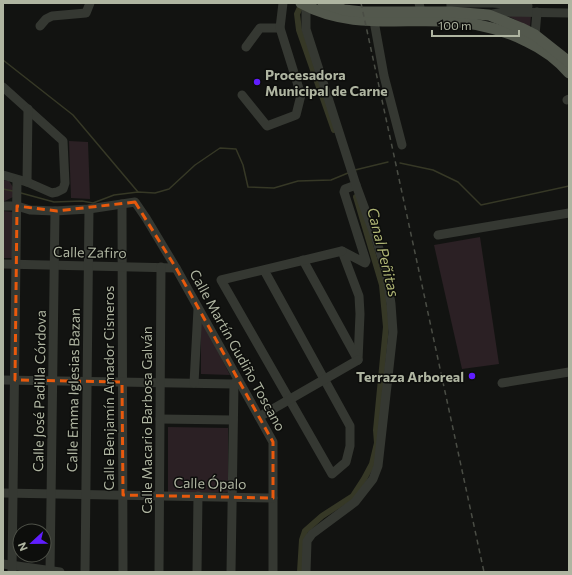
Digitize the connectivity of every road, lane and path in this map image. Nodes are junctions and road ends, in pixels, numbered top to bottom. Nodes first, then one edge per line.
1 (90, 3) edge
2 (283, 3) edge
3 (323, 3) edge
4 (304, 4) edge
5 (504, 6) edge
6 (528, 6) dead end
7 (420, 7) edge
8 (447, 9) edge
9 (537, 12) junction
10 (569, 13) edge
11 (489, 15) junction
12 (374, 21) junction
13 (40, 26) dead end
14 (280, 28) junction
15 (534, 35) junction
16 (246, 47) dead end
17 (569, 62) edge
18 (569, 73) edge
19 (3, 87) edge
20 (242, 95) dead end
21 (28, 109) junction
22 (402, 145) dead end
23 (3, 175) edge
24 (27, 182) junction
25 (355, 182) junction
26 (17, 187) junction
27 (122, 204) junction
28 (3, 206) edge
29 (17, 206) junction
30 (89, 209) junction
31 (55, 211) junction
32 (569, 213) edge
33 (438, 235) dead end
34 (342, 251) junction
35 (303, 260) junction
36 (3, 264) edge
37 (16, 265) junction
38 (55, 265) junction
39 (89, 266) junction
40 (122, 267) junction
41 (161, 267) junction
42 (176, 268) junction
43 (264, 270) junction
44 (198, 308) junction
45 (358, 360) junction
46 (569, 372) edge
47 (324, 379) junction
48 (3, 380) edge
49 (15, 380) junction
50 (53, 381) junction
51 (88, 381) junction
52 (122, 382) junction
53 (161, 382) junction
54 (236, 382) junction
55 (194, 383) junction
56 (502, 383) dead end
57 (289, 400) junction
58 (259, 417) junction
59 (160, 419) junction
60 (233, 420) junction
61 (3, 493) edge
62 (13, 493) junction
63 (51, 494) junction
64 (86, 494) junction
65 (122, 495) junction
66 (160, 496) junction
67 (198, 496) junction
68 (232, 497) junction
69 (273, 498) junction
70 (9, 567) edge
71 (53, 572) edge
72 (86, 572) edge
73 (123, 572) edge
74 (160, 572) edge
75 (196, 572) edge
76 (231, 572) edge
77 (273, 572) edge
78 (306, 572) edge

1 - 13 street
2 - 14 street
3 - 7 main road
4 - 12 main road
4 - 25 street
5 - 6 street
5 - 8 street
5 - 9 street
5 - 11 street
7 - 8 main road
8 - 11 main road
8 - 12 main road
8 - 18 main road
9 - 10 street
9 - 15 street
11 - 15 main road
12 - 22 street
14 - 16 street
14 - 20 street
15 - 17 main road
19 - 21 street
21 - 24 street
21 - 24 street
23 - 26 street
24 - 26 street
25 - 34 street
25 - 78 street
26 - 29 street
27 - 30 street
27 - 40 street, Calle Benjamín Amador Cisneros
27 - 42 street, Calle Martín Gudiño Toscano
28 - 29 street
29 - 31 street
29 - 37 street
30 - 31 street
30 - 39 street, Calle Emma Iglesias Bazan
31 - 38 street, Calle José Padilla Córdova
32 - 33 street
34 - 35 street
34 - 45 street
35 - 43 street
35 - 45 street
36 - 37 street, Calle Zafiro
37 - 38 street, Calle Zafiro
37 - 49 street
38 - 39 street, Calle Zafiro
38 - 50 street, Calle José Padilla Córdova
39 - 40 street, Calle Zafiro
39 - 51 street, Calle Emma Iglesias Bazan
40 - 41 street, Calle Zafiro
40 - 52 street, Calle Benjamín Amador Cisneros
41 - 42 street, Calle Zafiro
41 - 53 street, Calle Macario Barbosa Galván
42 - 44 street, Calle Martín Gudiño Toscano
43 - 47 street
43 - 57 street
44 - 54 street, Calle Martín Gudiño Toscano
44 - 55 street
45 - 47 street
46 - 56 street
47 - 57 street
47 - 57 street
48 - 49 street
49 - 50 street
49 - 62 street
50 - 51 street
50 - 63 street, Calle José Padilla Córdova
51 - 52 street
51 - 64 street, Calle Emma Iglesias Bazan
52 - 53 street
52 - 65 street, Calle Benjamín Amador Cisneros
53 - 55 street
53 - 59 street, Calle Macario Barbosa Galván
54 - 55 street
54 - 58 street, Calle Martín Gudiño Toscano
54 - 60 street
57 - 58 street
58 - 69 street, Calle Martín Gudiño Toscano
59 - 60 street
59 - 66 street, Calle Macario Barbosa Galván
60 - 68 street
61 - 62 street, Calle Ópalo
62 - 63 street, Calle Ópalo
62 - 70 street
63 - 64 street, Calle Ópalo
63 - 71 street, Calle José Padilla Córdova
64 - 65 street, Calle Ópalo
64 - 72 street, Calle Emma Iglesias Bazan
65 - 66 street, Calle Ópalo
65 - 73 street, Calle Benjamín Amador Cisneros
66 - 67 street, Calle Ópalo
66 - 74 street, Calle Macario Barbosa Galván
67 - 68 street, Calle Ópalo
67 - 75 street
68 - 69 street, Calle Ópalo
68 - 76 street
69 - 77 street, Calle Martín Gudiño Toscano
70 - 71 street

